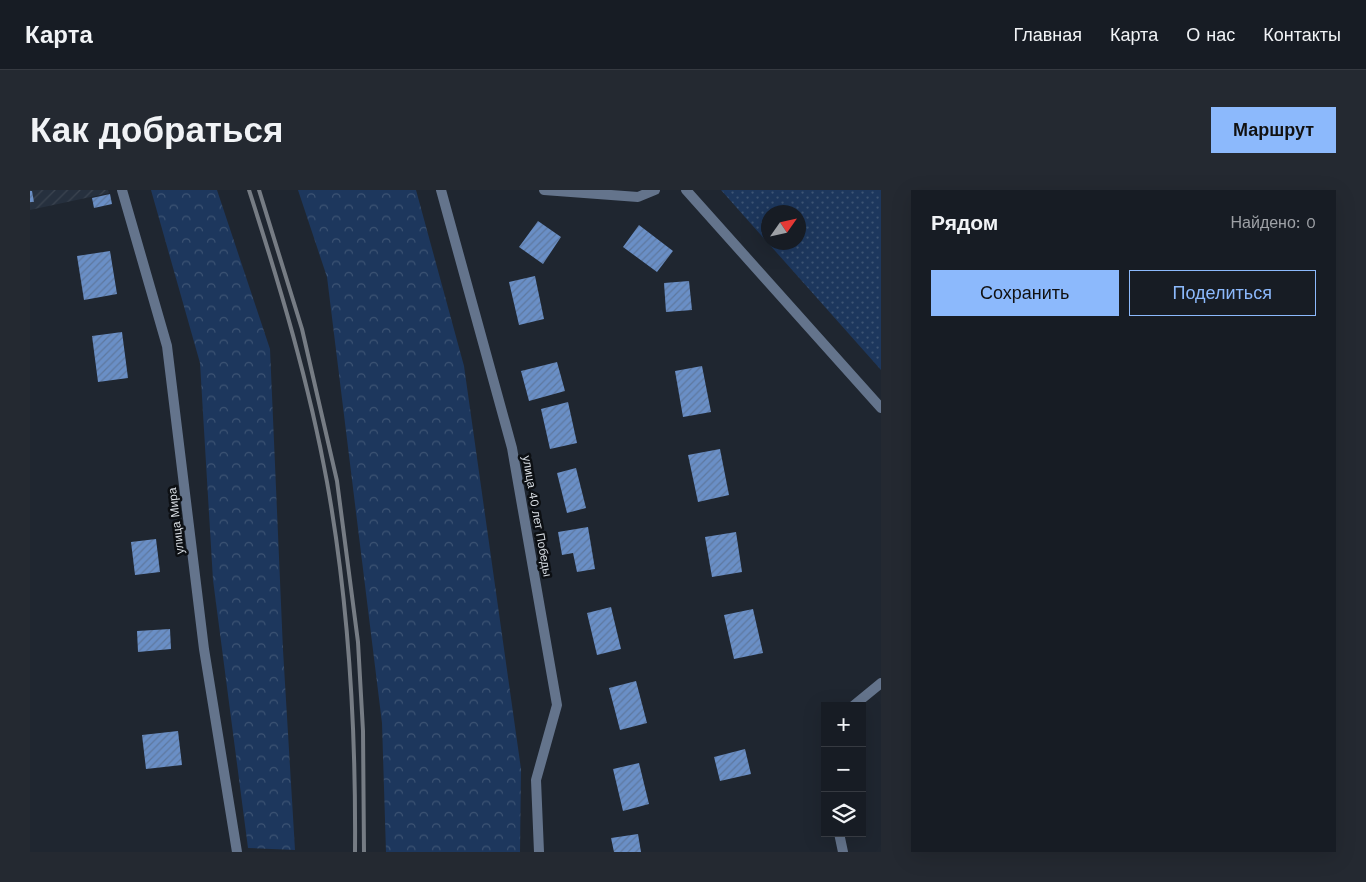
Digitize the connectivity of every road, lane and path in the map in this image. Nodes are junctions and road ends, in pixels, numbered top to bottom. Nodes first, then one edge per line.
1 (122, 190) edge
2 (440, 190) edge
3 (544, 190) edge
4 (655, 190) edge
5 (686, 190) edge
6 (881, 408) edge
7 (881, 683) edge
8 (858, 702) edge
9 (840, 837) edge
10 (237, 852) edge
11 (539, 852) edge
12 (843, 852) edge

1 - 10 street, улица Мира
2 - 11 street, улица 40 лет Победы
3 - 4 street
5 - 6 street
7 - 8 street
9 - 12 street

